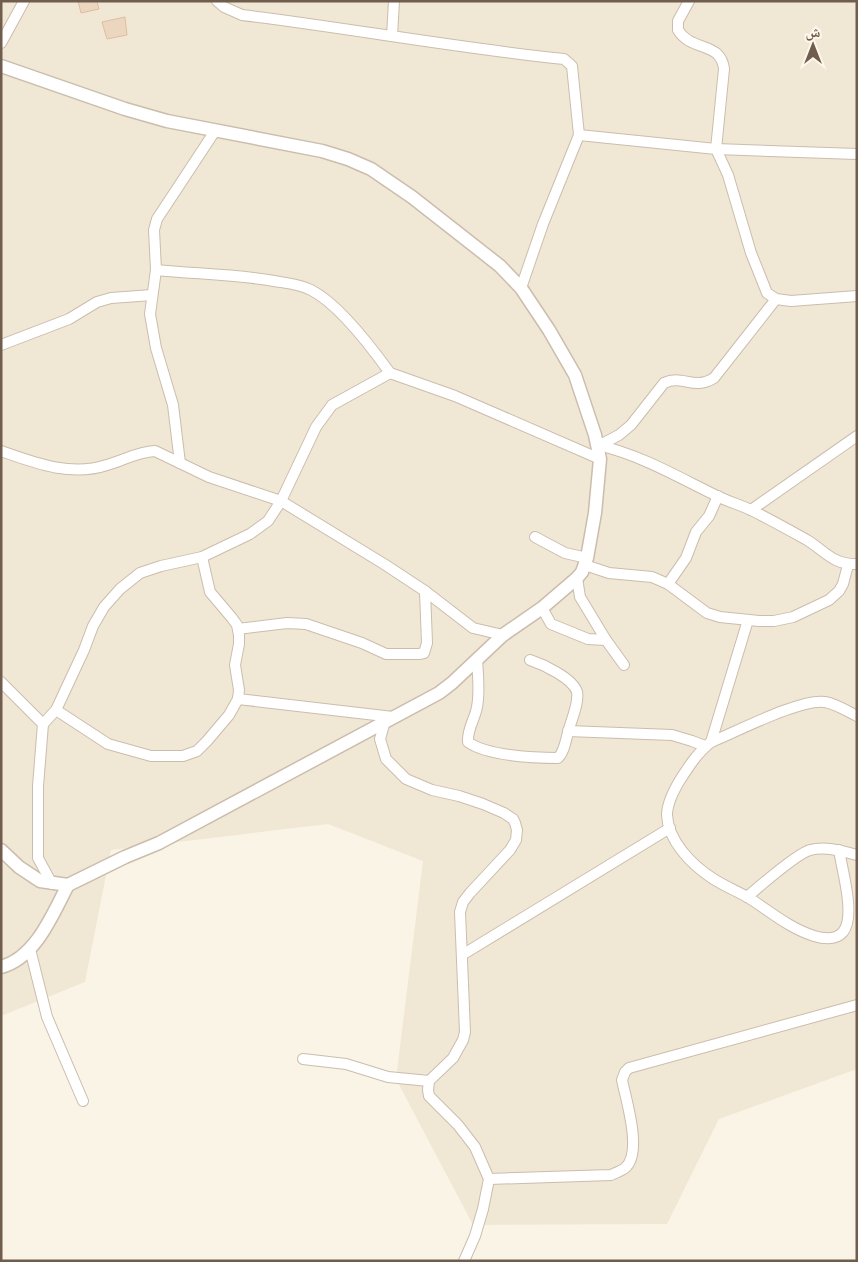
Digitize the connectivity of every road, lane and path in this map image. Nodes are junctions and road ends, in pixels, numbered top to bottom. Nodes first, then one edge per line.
1 (24, 1) edge
2 (217, 1) edge
3 (394, 1) edge
4 (689, 1) edge
5 (392, 36) junction
6 (1, 42) edge
7 (1, 66) edge
8 (215, 131) junction
9 (579, 135) junction
10 (716, 148) junction
11 (857, 154) edge
12 (156, 270) junction
13 (521, 288) junction
14 (152, 295) junction
15 (857, 296) edge
16 (776, 299) junction
17 (1, 345) edge
18 (390, 373) junction
19 (857, 436) edge
20 (597, 440) junction
21 (1, 451) edge
22 (600, 459) junction
23 (180, 462) junction
24 (718, 496) junction
25 (281, 501) junction
26 (751, 510) junction
27 (535, 537) dead end
28 (202, 557) junction
29 (586, 561) junction
30 (852, 564) edge
31 (577, 578) junction
32 (668, 584) junction
33 (425, 591) junction
34 (542, 608) junction
35 (748, 620) junction
36 (238, 629) junction
37 (503, 635) junction
38 (606, 640) junction
39 (477, 659) junction
40 (530, 660) dead end
41 (624, 665) dead end
42 (1, 682) edge
43 (238, 699) junction
44 (56, 710) junction
45 (857, 716) edge
46 (390, 719) junction
47 (43, 724) junction
48 (568, 731) junction
49 (708, 744) junction
50 (670, 828) junction
51 (1, 850) edge
52 (839, 850) junction
53 (857, 855) edge
54 (52, 884) junction
55 (68, 885) junction
56 (747, 897) junction
57 (30, 949) junction
58 (462, 955) junction
59 (1, 967) edge
60 (857, 1005) edge
61 (303, 1058) dead end
62 (429, 1081) junction
63 (82, 1101) dead end
64 (489, 1179) junction
65 (464, 1261) edge

1 - 6 street
2 - 5 street
3 - 5 street
4 - 10 street
5 - 9 street
7 - 8 street
8 - 12 street
8 - 13 street
9 - 10 street
9 - 13 street
10 - 11 street
10 - 16 street
12 - 14 street
12 - 18 street
13 - 20 street
14 - 17 street
14 - 23 street
15 - 16 street
16 - 20 street
18 - 22 street
18 - 25 street
19 - 26 street
20 - 22 street
20 - 24 street
21 - 23 street
22 - 29 street
23 - 25 street
24 - 26 street
24 - 32 street
25 - 28 street
25 - 33 street
26 - 30 street
27 - 29 street
28 - 36 street
28 - 44 street
29 - 31 street
29 - 32 street
30 - 35 street
31 - 34 street
31 - 38 street
32 - 35 street
33 - 36 street
33 - 37 street
34 - 37 street
34 - 38 street
35 - 49 street
36 - 43 street
37 - 39 street
38 - 41 street
39 - 46 street
39 - 48 street
40 - 48 street
42 - 47 street
43 - 44 street
43 - 46 street
44 - 47 street
45 - 49 street
46 - 55 street
46 - 58 street
47 - 54 street
48 - 49 street
49 - 50 street
50 - 56 street
50 - 58 street
51 - 54 street
52 - 53 street
52 - 56 street
52 - 56 street
54 - 55 street
55 - 57 street
57 - 59 street
57 - 63 street
58 - 62 street
60 - 64 street
61 - 62 street
62 - 64 street
64 - 65 street

